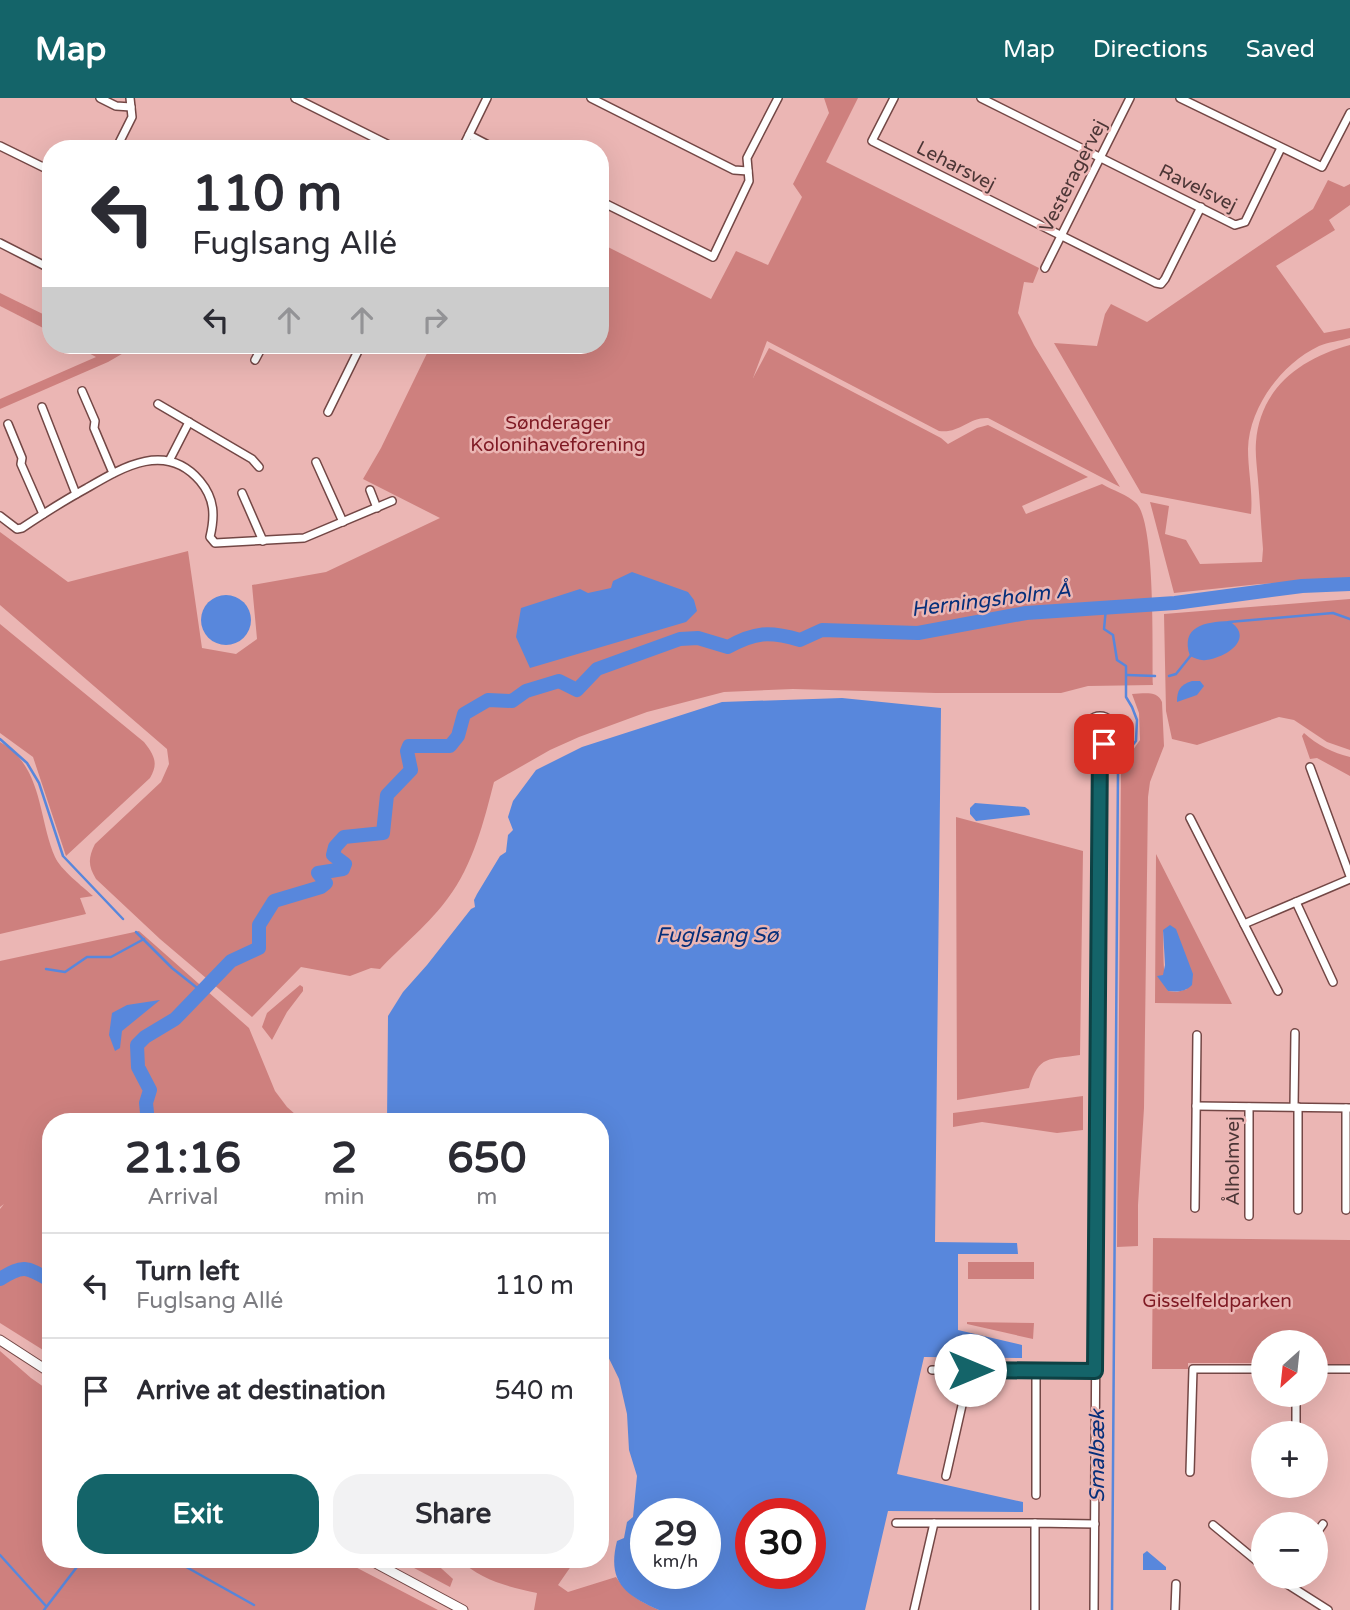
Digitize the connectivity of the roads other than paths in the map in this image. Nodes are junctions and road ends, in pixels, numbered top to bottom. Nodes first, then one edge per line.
1 (100, 98) edge
2 (130, 98) edge
3 (295, 98) edge
4 (487, 98) edge
5 (591, 98) edge
6 (778, 98) edge
7 (981, 98) edge
8 (1130, 98) edge
9 (1180, 98) edge
10 (892, 102) edge
11 (131, 107) junction
12 (1350, 113) edge
13 (469, 135) junction
14 (120, 140) edge
15 (379, 140) edge
16 (466, 140) edge
17 (479, 140) edge
18 (0, 146) edge
19 (1281, 148) junction
20 (1100, 158) junction
21 (42, 167) edge
22 (748, 171) junction
23 (609, 205) edge
24 (1201, 207) junction
25 (1061, 236) junction
26 (0, 243) edge
27 (42, 264) edge
28 (1045, 268) dead end
29 (258, 354) edge
30 (357, 354) edge
31 (255, 360) dead end
32 (82, 391) dead end
33 (158, 404) dead end
34 (42, 407) dead end
35 (328, 412) dead end
36 (189, 422) junction
37 (8, 424) dead end
38 (169, 461) junction
39 (316, 462) dead end
40 (259, 467) dead end
41 (113, 473) junction
42 (370, 490) dead end
43 (242, 493) dead end
44 (76, 494) junction
45 (392, 501) dead end
46 (377, 508) junction
47 (43, 514) junction
48 (0, 516) edge
49 (343, 522) junction
50 (263, 541) junction
51 (1100, 744) junction
52 (1310, 767) dead end
53 (1190, 818) dead end
54 (1350, 878) edge
55 (1296, 902) junction
56 (1244, 924) junction
57 (1334, 982) dead end
58 (1278, 991) dead end
59 (1295, 1032) dead end
60 (1197, 1035) dead end
61 (1196, 1106) junction
62 (1249, 1107) junction
63 (1296, 1107) junction
64 (1348, 1108) edge
65 (1195, 1208) dead end
66 (1298, 1210) dead end
67 (1346, 1210) dead end
68 (1249, 1216) dead end
69 (0, 1340) edge
70 (42, 1367) edge
71 (1251, 1369) edge
72 (1328, 1369) edge
73 (932, 1370) dead end
74 (970, 1370) junction
75 (1350, 1370) edge
76 (1036, 1371) junction
77 (1095, 1371) junction
78 (1190, 1472) dead end
79 (946, 1476) dead end
80 (1036, 1495) dead end
81 (895, 1523) dead end
82 (934, 1523) junction
83 (1035, 1523) junction
84 (1095, 1524) junction
85 (1213, 1525) dead end
86 (1251, 1556) edge
87 (385, 1568) edge
88 (1175, 1584) dead end
89 (1296, 1589) edge
90 (463, 1610) edge
91 (914, 1610) edge
92 (1035, 1610) edge
93 (1094, 1610) edge
94 (1175, 1610) edge
95 (1328, 1610) edge

1 - 11 street
2 - 11 street
3 - 15 street
4 - 13 street
5 - 22 street
6 - 22 street
7 - 20 street, Ravelsvej
8 - 20 street, Vesteragervej
9 - 19 street
10 - 25 street, Leharsvej
11 - 14 street
12 - 19 street
13 - 16 street
13 - 17 street
18 - 21 street
19 - 24 street, Ravelsvej
20 - 24 street, Ravelsvej
20 - 25 street, Vesteragervej
22 - 23 street
24 - 25 street
25 - 28 street, Vesteragervej
26 - 27 street
29 - 31 street
30 - 35 street
32 - 41 street
33 - 36 street
34 - 44 street
36 - 38 street
36 - 40 street
37 - 47 street
38 - 41 street
38 - 50 street
39 - 49 street
41 - 44 street
42 - 46 street
43 - 50 street
44 - 47 street
45 - 46 street
46 - 49 street
47 - 48 street
49 - 50 street
51 - 51 street
51 - 77 street
52 - 54 street
53 - 56 street
54 - 55 street
55 - 56 street
55 - 57 street
56 - 58 street
59 - 63 street
60 - 61 street, Ålholmvej
61 - 62 street, Ålholmvej
61 - 65 street, Ålholmvej
62 - 63 street, Ålholmvej
62 - 68 street, Ålholmvej
63 - 64 street, Ålholmvej
63 - 66 street
64 - 67 street, Ålholmvej
69 - 70 street
71 - 78 street
72 - 75 street
73 - 74 street
74 - 76 street
74 - 79 street
76 - 77 street
76 - 80 street
77 - 84 street
81 - 82 street
82 - 83 street
82 - 91 street
83 - 84 street
83 - 92 street
84 - 93 street
85 - 86 street
87 - 90 street
88 - 94 street
89 - 95 street

